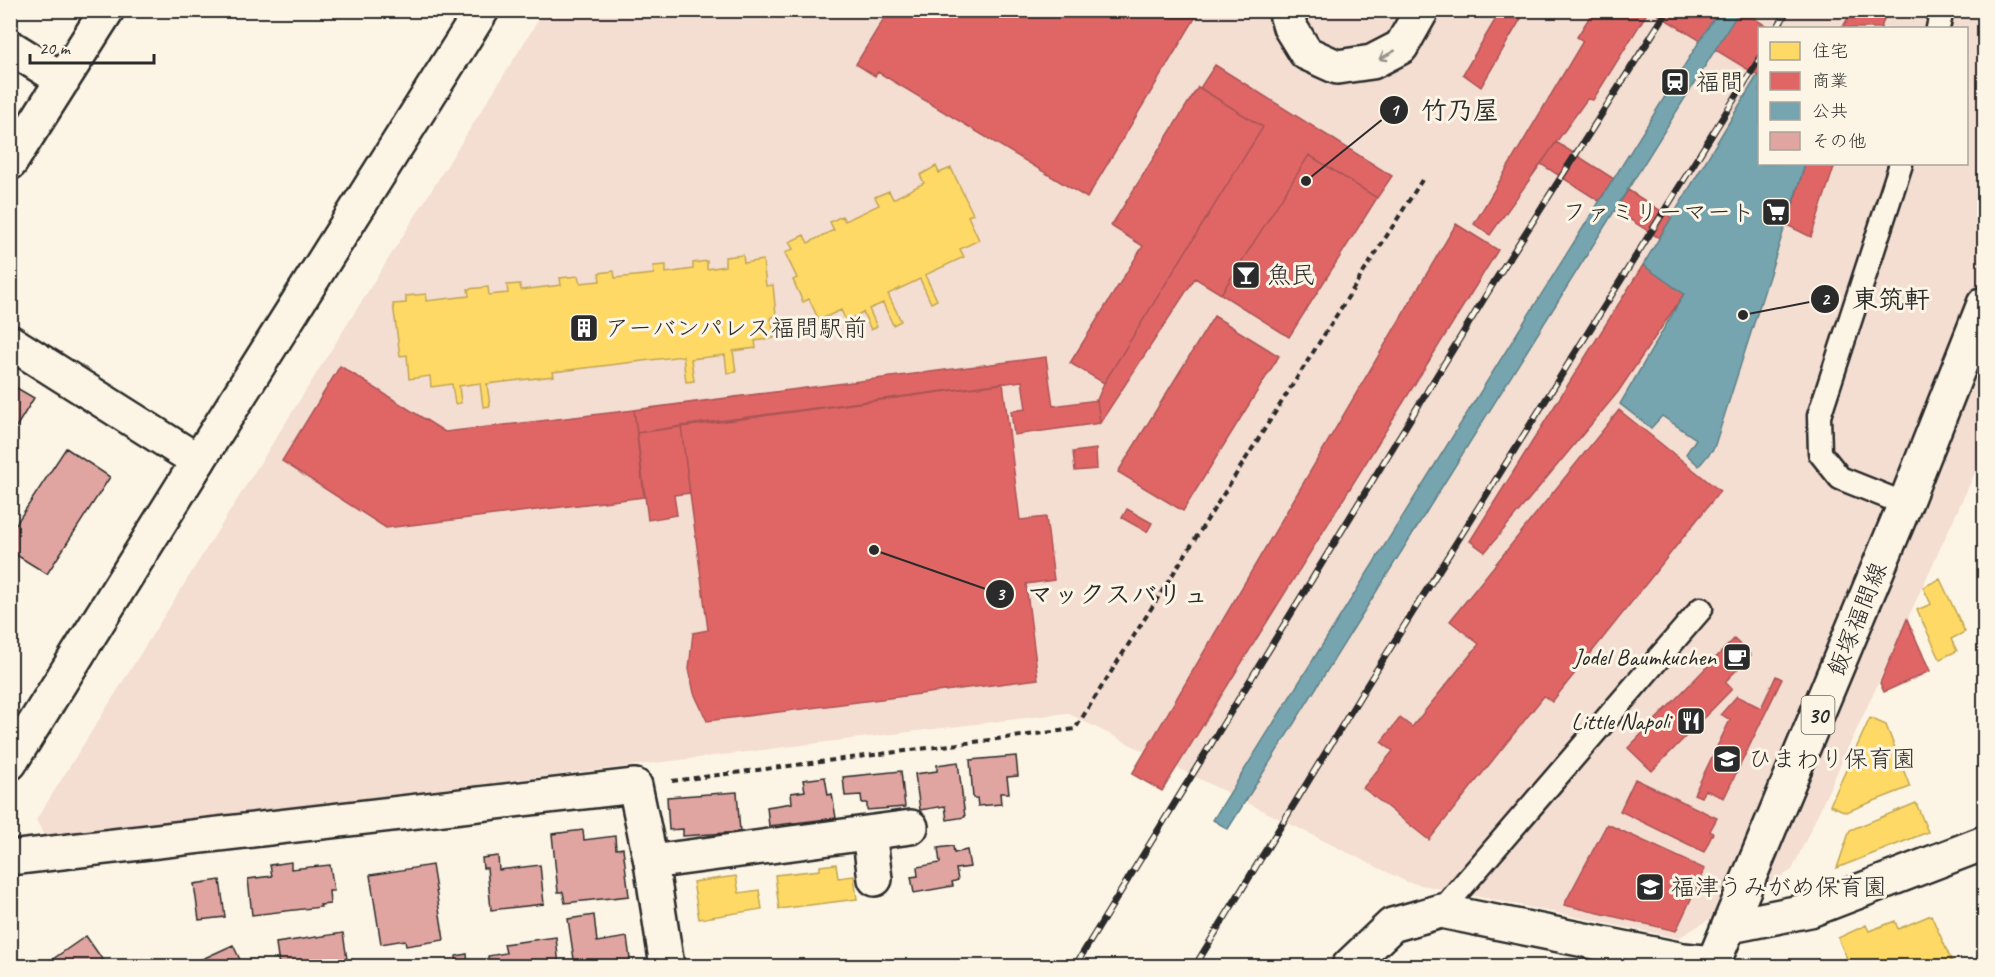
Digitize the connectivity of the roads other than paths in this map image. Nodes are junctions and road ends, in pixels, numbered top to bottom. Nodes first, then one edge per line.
1 (107, 10) edge
2 (482, 10) edge
3 (1285, 10) edge
4 (1422, 10) edge
5 (1942, 10) edge
6 (1938, 27) edge
7 (10, 48) edge
8 (63, 80) junction
9 (10, 163) edge
10 (1901, 165) edge
11 (1984, 304) edge
12 (10, 342) edge
13 (198, 461) junction
14 (1905, 504) junction
15 (1701, 609) dead end
16 (10, 763) edge
17 (911, 827) dead end
18 (869, 833) junction
19 (1984, 843) edge
20 (10, 858) edge
21 (651, 862) junction
22 (875, 879) dead end
23 (1441, 911) junction
24 (1731, 926) junction
25 (1713, 965) edge
26 (667, 966) edge
27 (1348, 966) edge

1 - 8 street
2 - 13 street
4 -> 3 street
5 - 6 lane
7 - 8 street
8 - 9 street
10 - 14 lane
11 - 14 street, 飯塚福間線 / 30
12 - 13 street
13 - 16 street
14 - 24 street, 飯塚福間線 / 30
15 - 23 lane
17 - 18 street
18 - 21 street
18 - 22 street
19 - 24 street
20 - 21 street
21 - 26 street
23 - 25 street
23 - 27 street
24 - 25 street, 飯塚福間線 / 30

